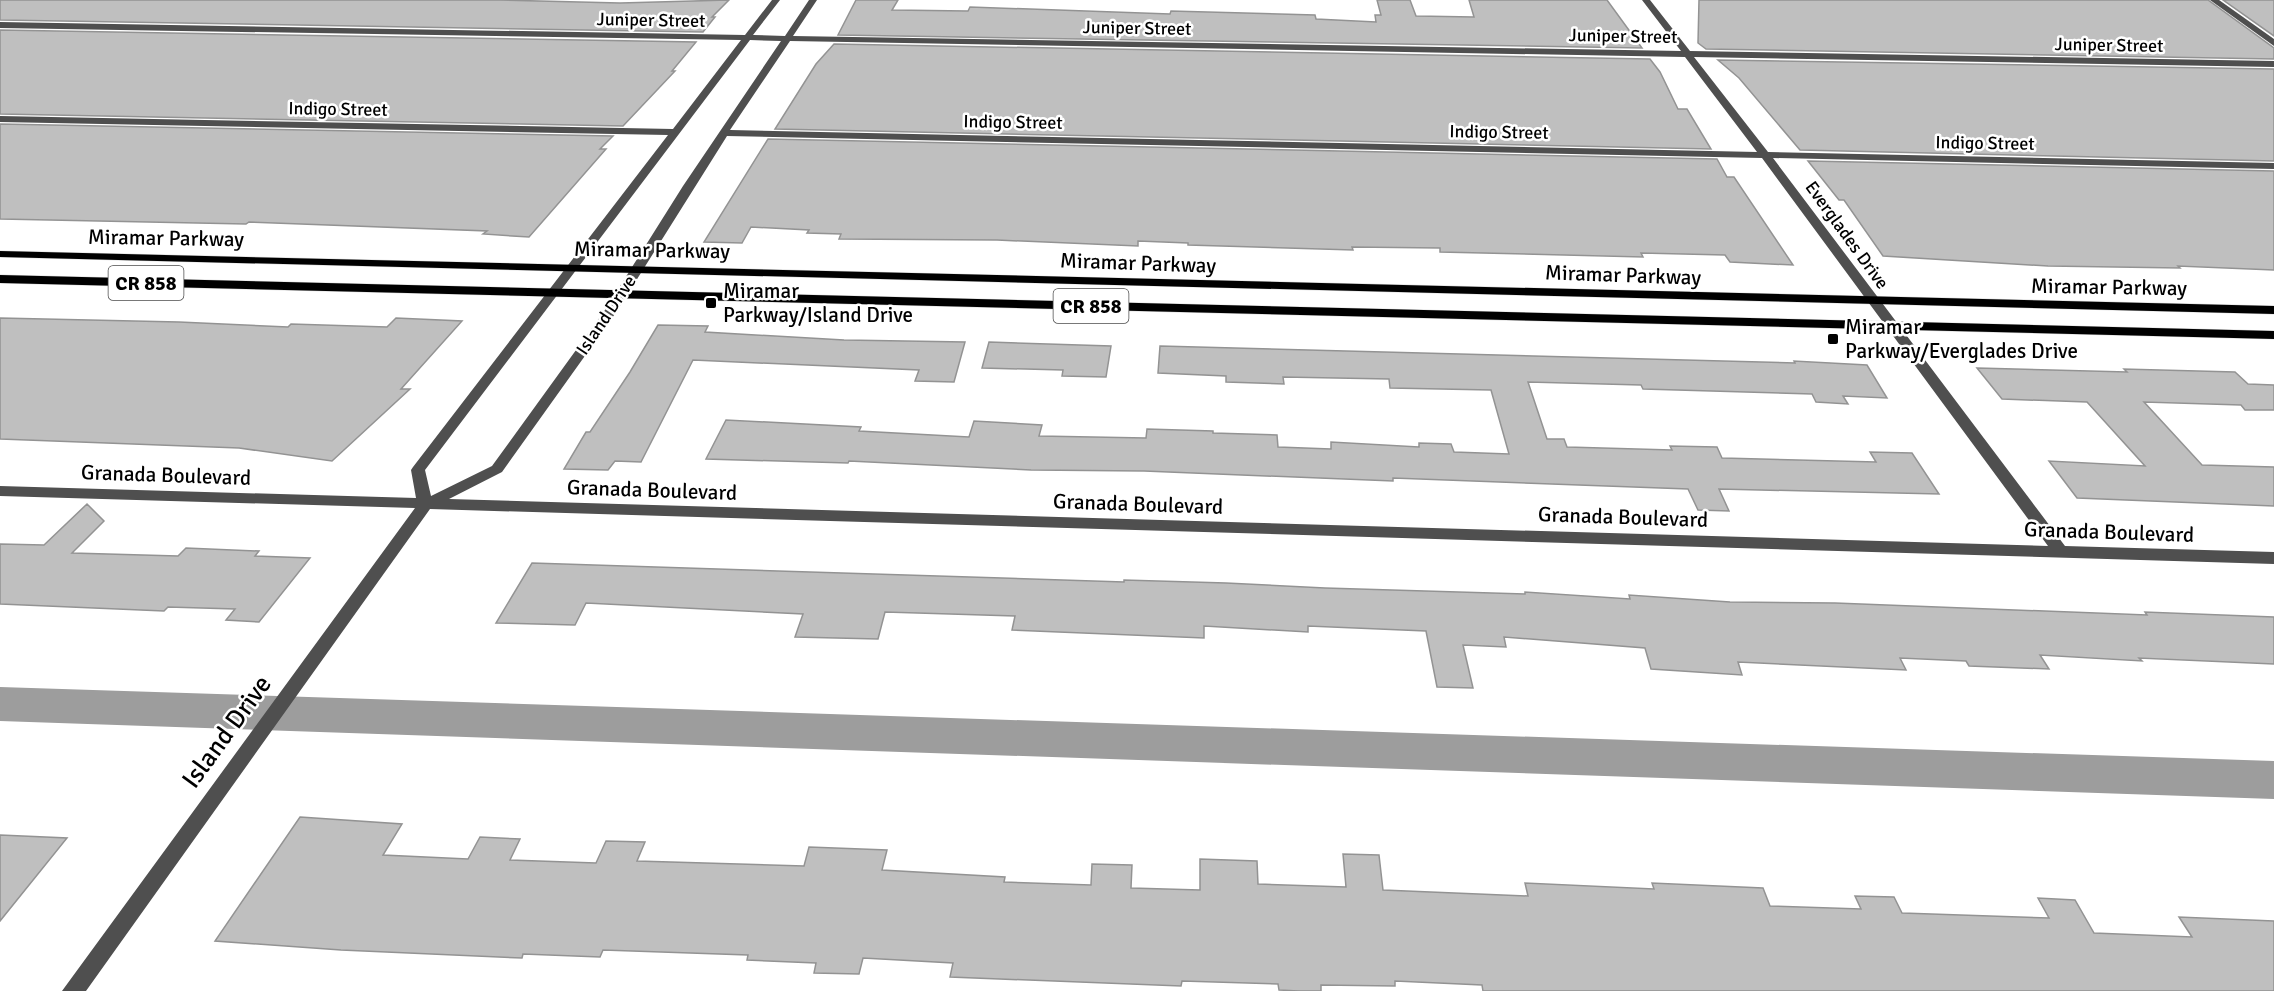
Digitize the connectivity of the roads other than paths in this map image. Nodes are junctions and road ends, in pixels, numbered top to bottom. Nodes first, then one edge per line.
1 (776, 0) edge
2 (813, 0) edge
3 (1646, 0) edge
4 (2214, 0) edge
5 (0, 25) edge
6 (747, 38) junction
7 (787, 39) junction
8 (2274, 43) edge
9 (1687, 54) junction
10 (2274, 64) edge
11 (0, 119) edge
12 (675, 132) junction
13 (724, 133) junction
14 (1764, 154) junction
15 (2274, 166) edge
16 (0, 254) edge
17 (573, 267) junction
18 (636, 269) junction
19 (0, 279) edge
20 (554, 292) junction
21 (621, 294) junction
22 (1872, 301) junction
23 (2274, 310) edge
24 (1890, 325) junction
25 (2274, 335) edge
26 (0, 491) edge
27 (425, 505) junction
28 (2060, 551) junction
29 (2274, 558) edge
30 (73, 991) edge

1 - 6 street
2 - 7 street, Island Drive
3 - 9 street, Everglades Drive
4 - 8 street
5 - 6 street, Juniper Street
6 - 7 street, Juniper Street
6 - 12 street
7 - 9 street, Juniper Street
7 - 13 street, Island Drive
9 - 10 street, Juniper Street
9 - 14 street, Everglades Drive
11 - 12 street, Indigo Street
12 - 17 street
13 - 14 street, Indigo Street
13 - 18 street, Island Drive
14 - 15 street, Indigo Street
14 - 22 street, Everglades Drive
16 - 17 main road, Miramar Parkway / CR 858
17 - 18 main road, Miramar Parkway / CR 858
17 - 20 street
18 - 21 street, Island Drive
18 - 22 main road, Miramar Parkway / CR 858
19 - 20 main road, Miramar Parkway / CR 858
20 - 21 main road, Miramar Parkway / CR 858
20 - 27 street
21 - 24 main road, Miramar Parkway / CR 858
21 - 27 street, Island Drive
22 - 23 main road, Miramar Parkway / CR 858
22 - 24 street, Everglades Drive
24 - 25 main road, Miramar Parkway / CR 858
24 - 28 street, Everglades Drive
26 - 27 street, Granada Boulevard
27 - 28 street, Granada Boulevard
27 - 30 street, Island Drive
28 - 29 street, Granada Boulevard

